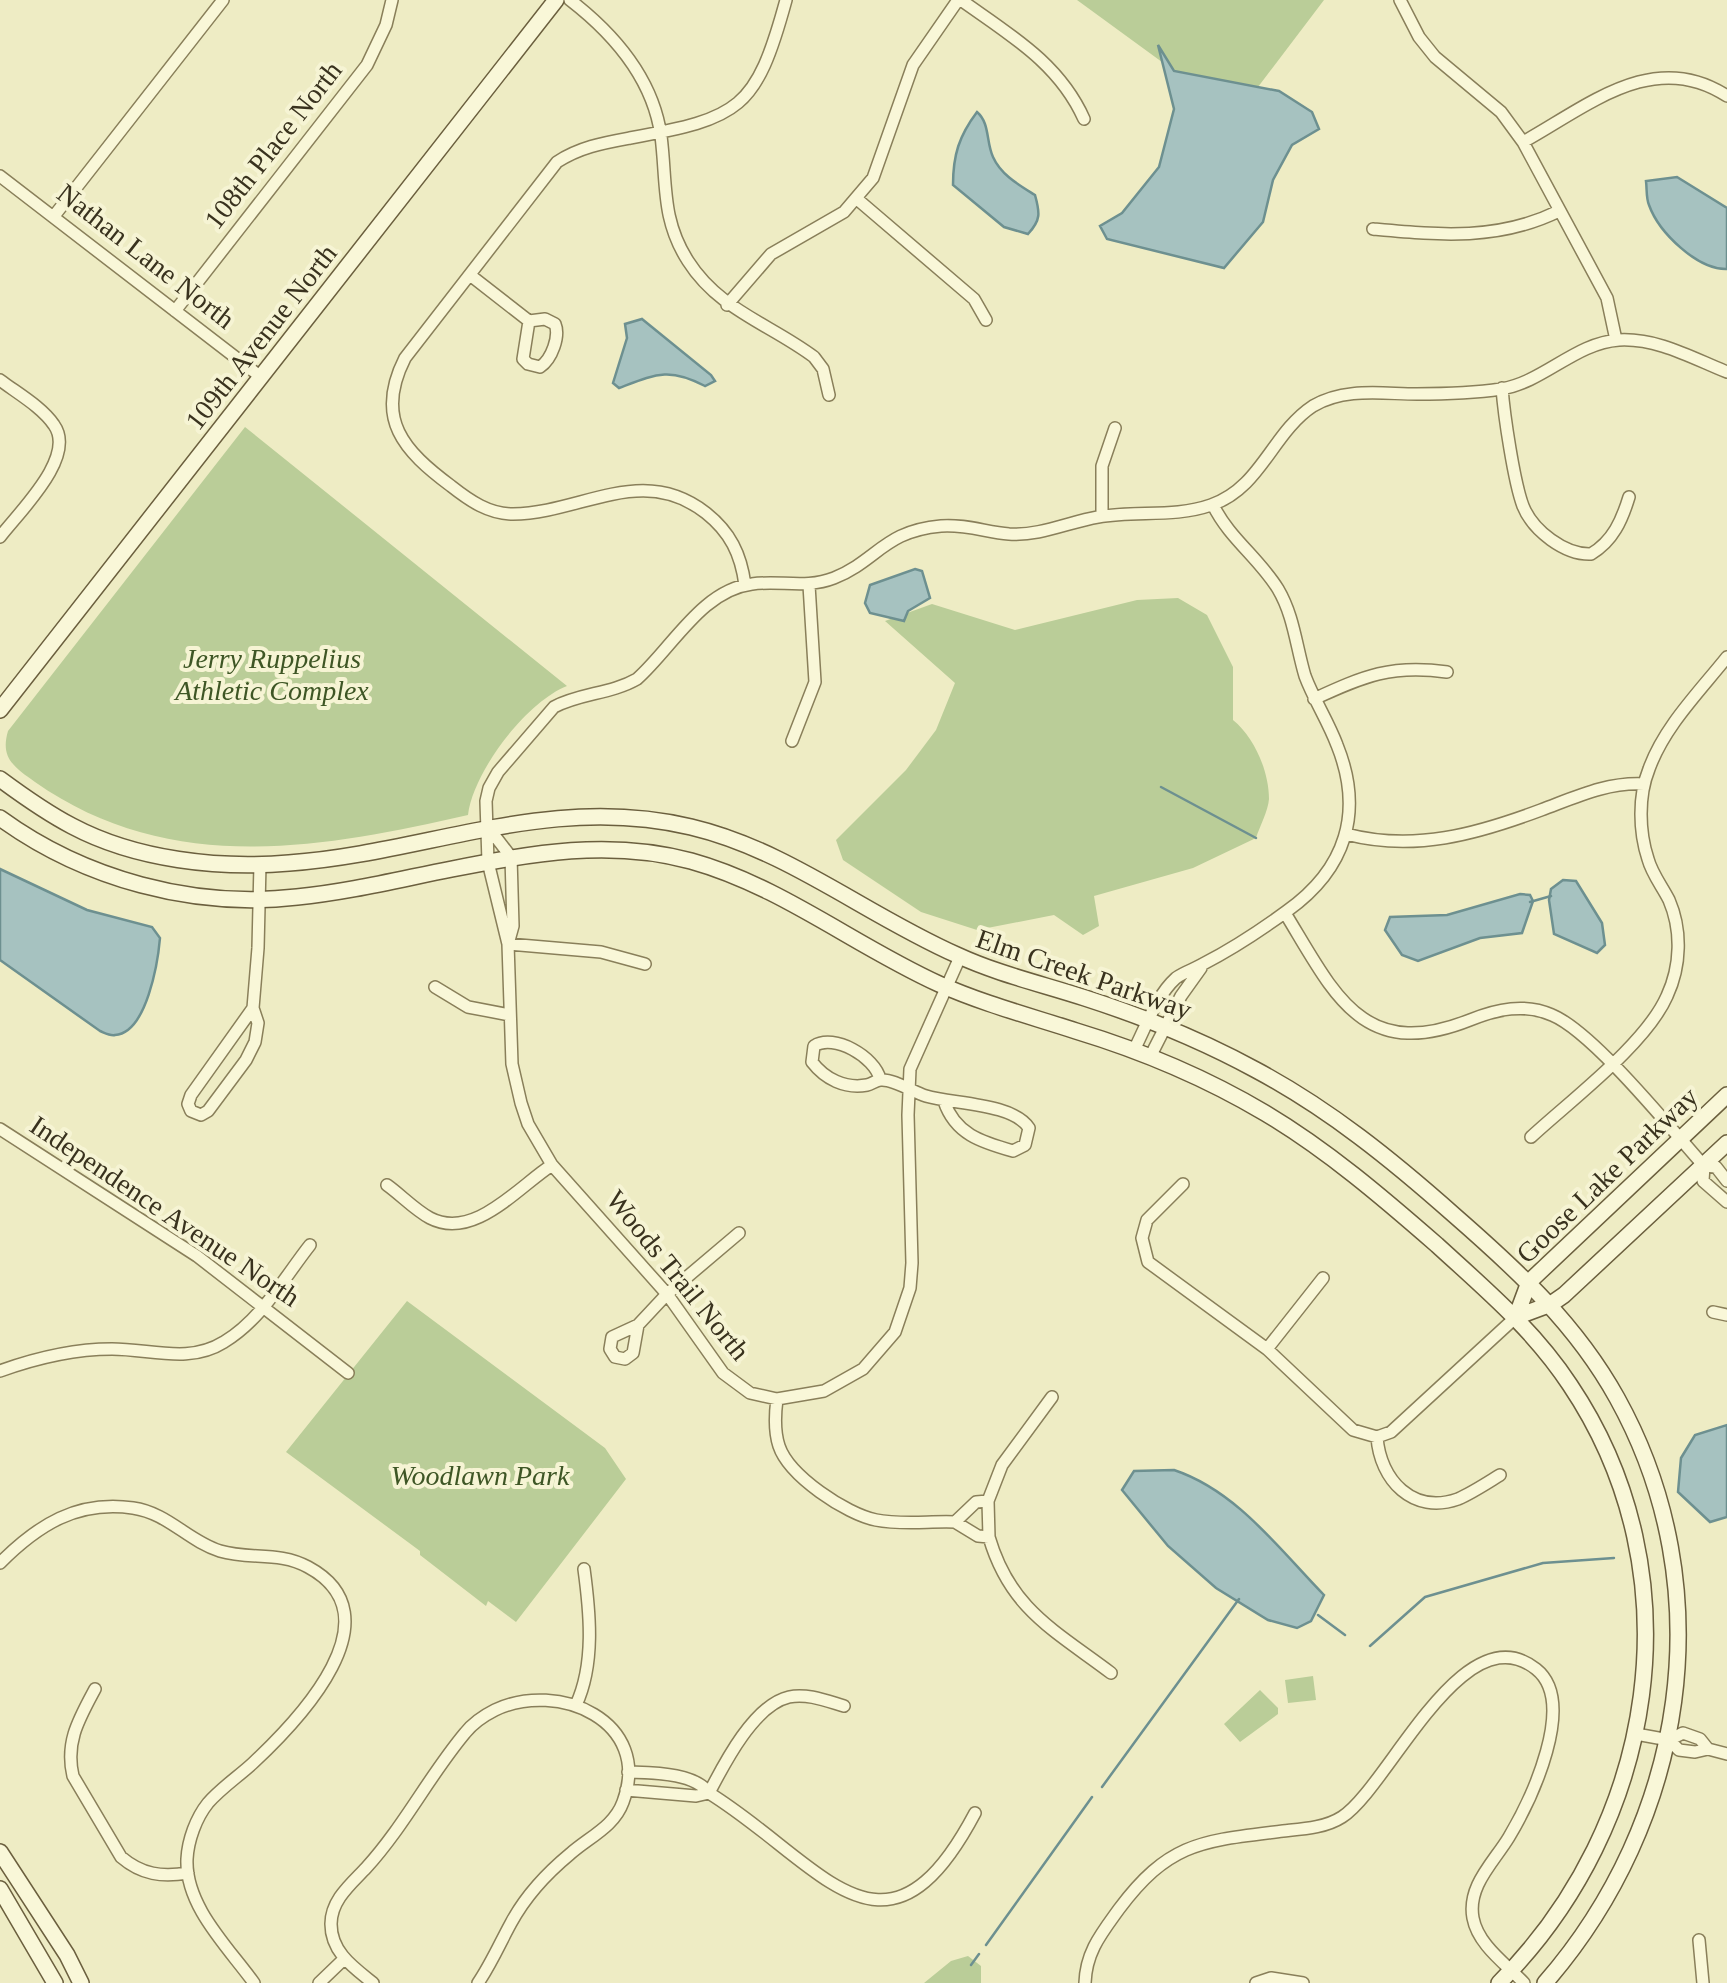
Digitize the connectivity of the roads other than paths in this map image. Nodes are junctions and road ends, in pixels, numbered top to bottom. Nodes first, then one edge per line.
1 (223, 0) edge
2 (392, 0) edge
3 (556, 0) edge
4 (570, 0) edge
5 (786, 0) edge
6 (959, 0) edge
7 (1400, 0) edge
8 (1727, 96) edge
9 (1084, 119) dead end
10 (660, 132) junction
11 (1523, 142) junction
12 (0, 176) edge
13 (857, 199) junction
14 (1559, 211) junction
15 (54, 216) junction
16 (1373, 228) dead end
17 (470, 275) junction
18 (728, 305) junction
19 (175, 311) junction
20 (986, 320) dead end
21 (529, 321) dead end
22 (1616, 340) junction
23 (1727, 372) edge
24 (261, 377) junction
25 (0, 380) edge
26 (1502, 388) junction
27 (829, 395) dead end
28 (1115, 428) dead end
29 (1628, 497) dead end
30 (1213, 504) junction
31 (1102, 516) junction
32 (0, 537) edge
33 (744, 585) junction
34 (809, 585) junction
35 (1727, 658) edge
36 (1447, 672) dead end
37 (1314, 699) junction
38 (2, 712) edge
39 (792, 742) dead end
40 (0, 780) edge
41 (1644, 784) junction
42 (0, 818) edge
43 (487, 826) junction
44 (1346, 834) junction
45 (511, 858) junction
46 (488, 862) junction
47 (260, 864) junction
48 (260, 899) junction
49 (1285, 913) junction
50 (508, 944) junction
51 (960, 957) junction
52 (645, 964) dead end
53 (945, 986) junction
54 (435, 987) dead end
55 (252, 1008) junction
56 (510, 1015) junction
57 (1157, 1023) junction
58 (1134, 1050) junction
59 (1150, 1057) junction
60 (1610, 1064) junction
61 (880, 1079) junction
62 (908, 1089) junction
63 (1727, 1094) edge
64 (944, 1100) junction
65 (0, 1130) edge
66 (1530, 1137) dead end
67 (1680, 1140) junction
68 (1727, 1142) edge
69 (552, 1165) junction
70 (1704, 1166) junction
71 (1727, 1181) edge
72 (1183, 1184) dead end
73 (387, 1185) dead end
74 (1727, 1202) edge
75 (739, 1232) dead end
76 (310, 1245) dead end
77 (1323, 1278) dead end
78 (1530, 1282) junction
79 (667, 1294) junction
80 (1550, 1304) junction
81 (264, 1306) junction
82 (1713, 1312) dead end
83 (1727, 1315) edge
84 (1516, 1317) junction
85 (638, 1325) dead end
86 (1267, 1349) junction
87 (0, 1371) edge
88 (348, 1373) dead end
89 (1052, 1398) dead end
90 (777, 1399) junction
91 (1378, 1437) junction
92 (1500, 1475) dead end
93 (988, 1501) junction
94 (955, 1522) junction
95 (989, 1537) junction
96 (0, 1563) edge
97 (584, 1568) dead end
98 (1111, 1673) dead end
99 (95, 1690) dead end
100 (576, 1705) junction
101 (844, 1706) dead end
102 (1636, 1734) junction
103 (1668, 1740) junction
104 (1727, 1754) edge
105 (628, 1772) junction
106 (626, 1790) junction
107 (708, 1793) junction
108 (975, 1813) dead end
109 (0, 1852) edge
110 (188, 1873) junction
111 (0, 1889) edge
112 (932, 1893) dead end
113 (826, 1895) dead end
114 (1699, 1940) dead end
115 (344, 1959) junction
116 (1512, 1970) junction
117 (360, 1973) junction
118 (54, 1983) edge
119 (81, 1983) edge
120 (254, 1983) edge
121 (319, 1983) edge
122 (350, 1983) edge
123 (373, 1983) edge
124 (478, 1983) edge
125 (1085, 1983) edge
126 (1256, 1983) edge
127 (1302, 1983) edge
128 (1499, 1983) edge
129 (1524, 1983) edge
130 (1545, 1983) edge
131 (1703, 1983) edge

1 - 15 street
2 - 19 street, 108th Place North
3 - 24 street, 109th Avenue North
4 - 10 street
5 - 10 street
6 - 9 street
6 - 13 street
7 - 11 street
8 - 11 street
10 - 17 street
10 - 18 street
11 - 14 street
12 - 15 street, Nathan Lane North
13 - 18 street
13 - 20 street
14 - 16 street
14 - 22 street
15 - 19 street, Nathan Lane North
17 - 21 street
17 - 33 street
18 - 27 street
19 - 24 street, Nathan Lane North
22 - 23 street
22 - 26 street
24 - 38 street, 109th Avenue North
25 - 32 street
26 - 29 street
26 - 30 street
28 - 31 street
30 - 31 street
30 - 37 street
31 - 34 street
33 - 34 street
33 - 43 street, Woods Trail North
34 - 39 street
35 - 41 street
36 - 37 street
37 - 44 street
40 - 47 street, Elm Creek Parkway
41 - 44 street
41 - 60 street
42 - 48 street, Elm Creek Parkway
43 - 45 street
43 - 46 street, Woods Trail North
43 - 47 street, Elm Creek Parkway
43 - 51 street, Elm Creek Parkway
44 - 49 street
45 - 46 street, Elm Creek Parkway
45 - 50 street, Woods Trail North
45 - 53 street, Elm Creek Parkway
46 - 48 street, Elm Creek Parkway
46 - 50 street, Woods Trail North
47 - 48 street
48 - 55 street
49 - 57 street
49 - 60 street
50 - 52 street
50 - 56 street, Woods Trail North
51 - 53 street
51 - 57 street, Elm Creek Parkway
53 - 58 street, Elm Creek Parkway
53 - 62 street
54 - 56 street
55 - 55 street
56 - 69 street, Woods Trail North
57 - 58 street
57 - 59 street
57 - 78 street, Elm Creek Parkway
58 - 59 street, Elm Creek Parkway
59 - 84 street, Elm Creek Parkway
60 - 66 street
60 - 67 street
61 - 61 street
61 - 62 street
62 - 64 street
62 - 90 street
63 - 67 street, Goose Lake Parkway
64 - 64 street
65 - 81 street, Independence Avenue North
67 - 70 street
67 - 78 street, Goose Lake Parkway
68 - 70 street, Goose Lake Parkway
69 - 73 street
69 - 79 street, Woods Trail North
70 - 71 street
70 - 74 street
70 - 80 street, Goose Lake Parkway
72 - 86 street
75 - 79 street
76 - 81 street
77 - 86 street
78 - 80 street, Elm Creek Parkway
78 - 84 street, Goose Lake Parkway
79 - 85 street
79 - 90 street, Woods Trail North
80 - 84 street, Goose Lake Parkway
80 - 103 street, Elm Creek Parkway
81 - 87 street
81 - 88 street, Independence Avenue North
82 - 83 street
84 - 91 street
84 - 102 street, Elm Creek Parkway
86 - 91 street
89 - 93 street
90 - 94 street
91 - 92 street
93 - 94 street
93 - 95 street
94 - 95 street
95 - 98 street
96 - 110 street
97 - 100 street
99 - 110 street
100 - 105 street
100 - 115 street
101 - 107 street
102 - 103 street
102 - 116 street, Elm Creek Parkway
103 - 104 street
103 - 130 street, Elm Creek Parkway
105 - 106 street
105 - 107 street
106 - 107 street
106 - 124 street
107 - 113 street
108 - 112 street
109 - 119 street
110 - 120 street
111 - 118 street
114 - 131 street
115 - 117 street
115 - 121 street
116 - 125 street
116 - 128 street, Elm Creek Parkway
116 - 129 street
117 - 122 street
117 - 123 street
126 - 127 street

